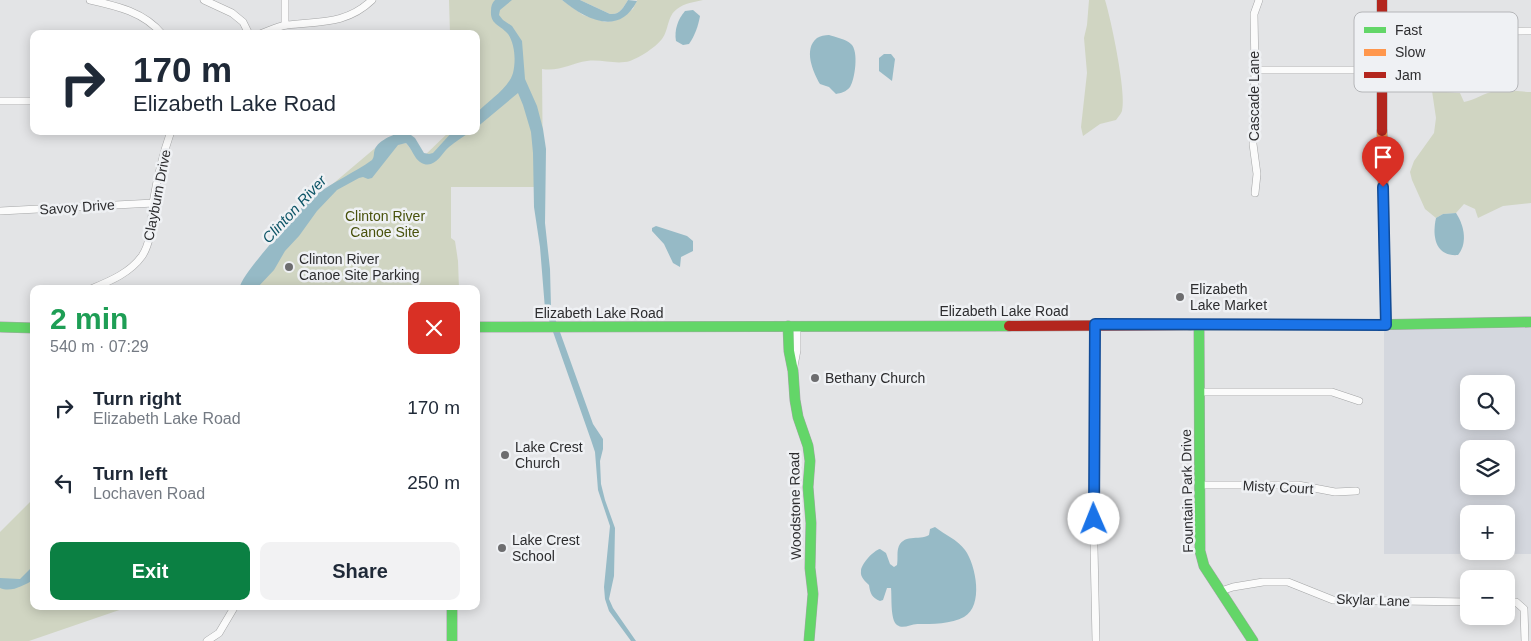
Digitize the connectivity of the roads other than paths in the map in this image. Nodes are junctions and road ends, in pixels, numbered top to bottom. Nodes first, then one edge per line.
1 (90, 0) edge
2 (204, 0) edge
3 (285, 0) edge
4 (372, 0) edge
5 (1259, 0) edge
6 (285, 25) junction
7 (159, 30) edge
8 (247, 30) edge
9 (271, 30) edge
10 (1518, 31) edge
11 (1531, 31) edge
12 (1255, 70) junction
13 (1354, 70) edge
14 (1382, 92) edge
15 (0, 101) edge
16 (30, 101) edge
17 (170, 135) edge
18 (1254, 194) dead end
19 (154, 203) junction
20 (0, 211) edge
21 (101, 285) edge
22 (1531, 322) edge
23 (1095, 324) junction
24 (1386, 325) junction
25 (793, 326) junction
26 (1199, 326) junction
27 (0, 327) edge
28 (480, 327) edge
29 (30, 328) edge
30 (1200, 392) junction
31 (1359, 401) dead end
32 (1200, 485) junction
33 (1356, 491) dead end
34 (1221, 591) junction
35 (1460, 602) edge
36 (1515, 602) edge
37 (233, 610) edge
38 (452, 610) edge
39 (207, 641) edge
40 (452, 641) edge
41 (809, 641) edge
42 (1096, 641) edge
43 (1253, 641) edge
44 (1525, 641) edge

1 - 7 street
2 - 8 street
3 - 6 street
4 - 6 street
5 - 12 street, Cascade Lane
6 - 9 street
10 - 11 street
12 - 13 street
12 - 18 street, Cascade Lane
14 - 24 street
15 - 16 street
17 - 19 street, Clayburn Drive
19 - 20 street, Savoy Drive
19 - 21 street, Clayburn Drive
22 - 24 street, Elizabeth Lake Road
23 - 25 street, Elizabeth Lake Road
23 - 26 street, Elizabeth Lake Road
23 - 42 street
24 - 26 street, Elizabeth Lake Road
25 - 28 street, Elizabeth Lake Road
25 - 41 street, Woodstone Road
26 - 30 street, Fountain Park Drive
27 - 29 street
30 - 31 street
30 - 32 street, Fountain Park Drive
32 - 33 street, Misty Court
32 - 34 street, Fountain Park Drive
34 - 35 street, Skylar Lane
34 - 43 street, Fountain Park Drive
36 - 44 street
37 - 39 street
38 - 40 street

